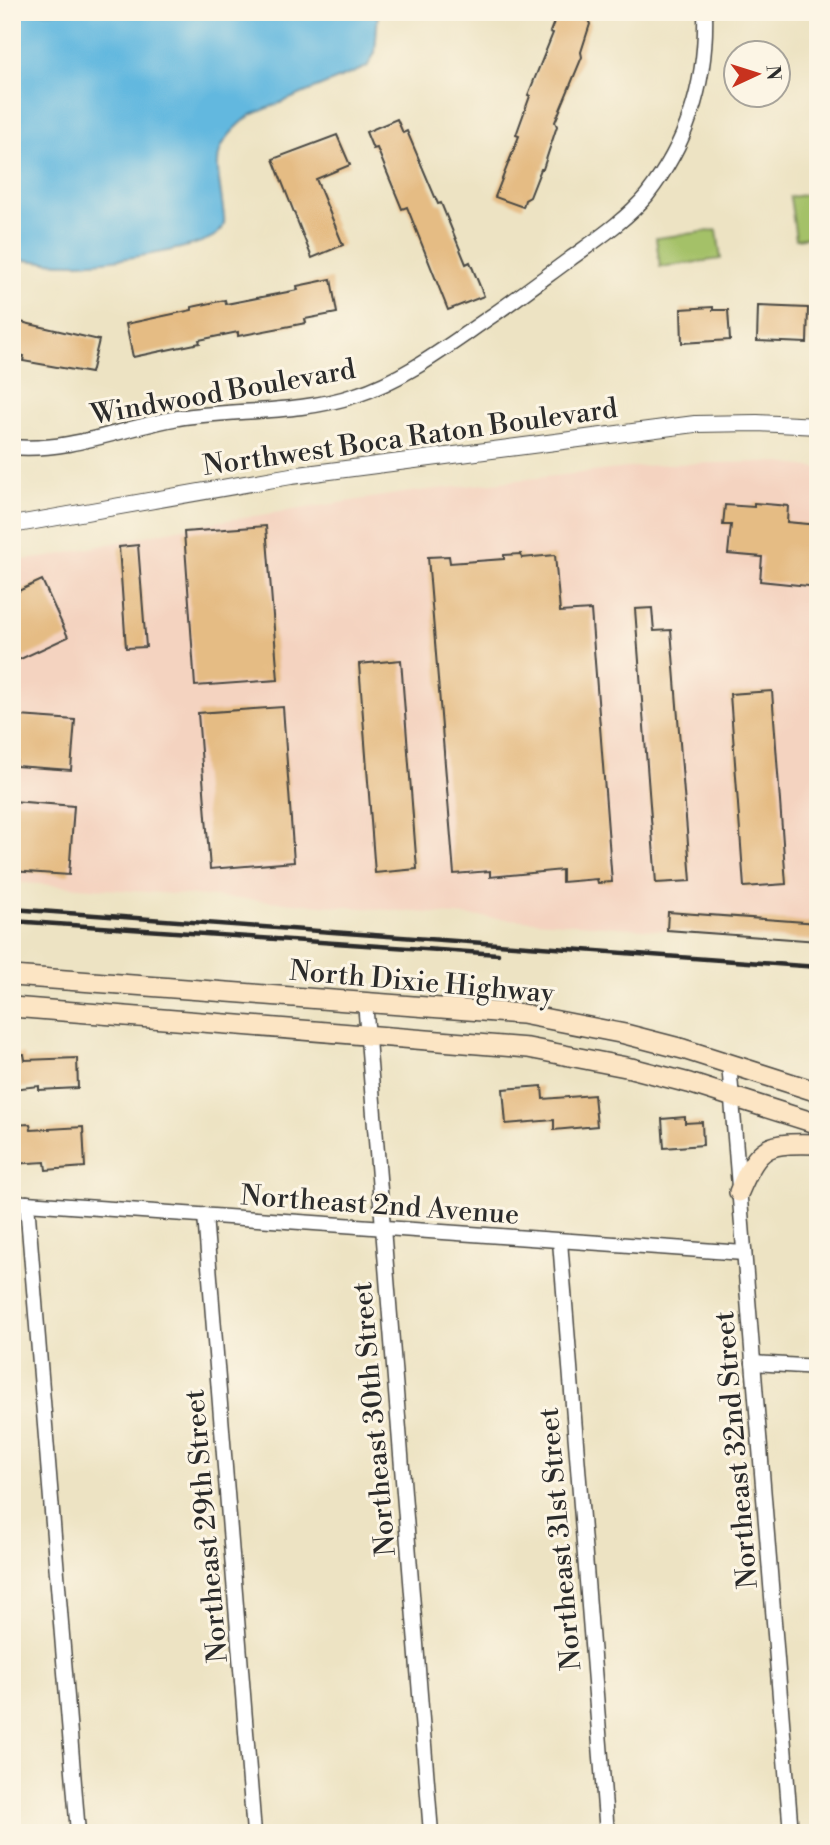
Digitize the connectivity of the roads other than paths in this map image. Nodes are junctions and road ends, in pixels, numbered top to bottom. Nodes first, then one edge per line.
1 (705, 12) edge
2 (818, 426) edge
3 (12, 447) edge
4 (12, 525) edge
5 (12, 976) edge
6 (365, 1001) junction
7 (12, 1007) edge
8 (367, 1035) junction
9 (729, 1063) junction
10 (818, 1092) edge
11 (732, 1096) junction
12 (818, 1124) edge
13 (818, 1144) edge
14 (739, 1192) junction
15 (20, 1202) edge
16 (205, 1216) junction
17 (382, 1228) junction
18 (560, 1241) junction
19 (744, 1253) junction
20 (753, 1363) junction
21 (818, 1367) edge
22 (78, 1833) edge
23 (254, 1833) edge
24 (431, 1833) edge
25 (607, 1833) edge
26 (791, 1833) edge

1 - 3 street, Windwood Boulevard
2 - 4 street, Northwest Boca Raton Boulevard
5 - 6 main road, North Dixie Highway
6 - 8 street, Northeast 30th Street
6 - 9 main road, North Dixie Highway
7 - 8 main road, North Dixie Highway
8 - 11 main road, North Dixie Highway
8 - 17 street, Northeast 30th Street
9 - 10 main road, North Dixie Highway
9 - 11 street, Northeast 32nd Street
11 - 12 main road, North Dixie Highway
11 - 14 street, Northeast 32nd Street
13 - 14 main road
14 - 19 street, Northeast 32nd Street
15 - 16 street, Northeast 2nd Avenue
15 - 22 street
16 - 17 street, Northeast 2nd Avenue
16 - 23 street, Northeast 29th Street
17 - 18 street, Northeast 2nd Avenue
17 - 24 street, Northeast 30th Street
18 - 19 street, Northeast 2nd Avenue
18 - 25 street, Northeast 31st Street
19 - 20 street, Northeast 32nd Street
20 - 21 street
20 - 26 street, Northeast 32nd Street

